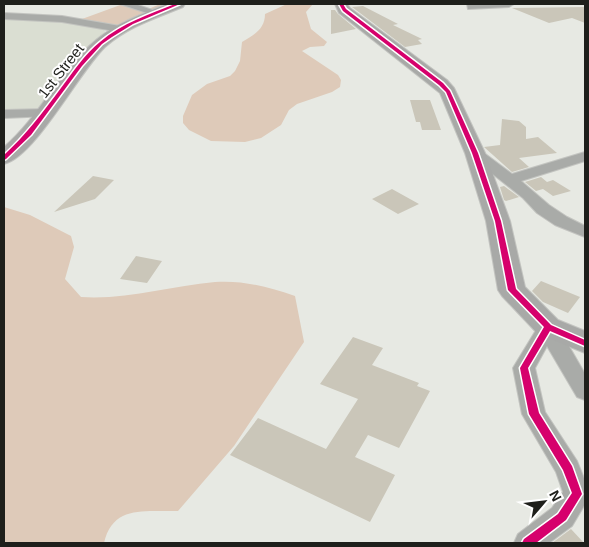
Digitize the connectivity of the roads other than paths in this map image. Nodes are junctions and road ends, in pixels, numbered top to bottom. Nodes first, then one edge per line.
1 (125, 4) edge
2 (178, 4) edge
3 (342, 4) edge
4 (472, 4) edge
5 (510, 4) edge
6 (156, 13) junction
7 (4, 16) edge
8 (120, 29) junction
9 (46, 113) junction
10 (4, 114) edge
11 (475, 153) junction
12 (585, 156) edge
13 (4, 158) edge
14 (509, 180) junction
15 (585, 232) edge
16 (548, 327) junction
17 (585, 343) edge
18 (585, 391) edge
19 (528, 543) edge

1 - 6 street
2 - 6 street, 1st Street
3 - 11 street
4 - 5 street
6 - 8 street, 1st Street
7 - 8 street
8 - 9 street, 1st Street
9 - 10 street
9 - 13 street, 1st Street
11 - 14 street
11 - 16 street
12 - 14 street
14 - 15 street
16 - 17 street
16 - 18 street
16 - 19 street

